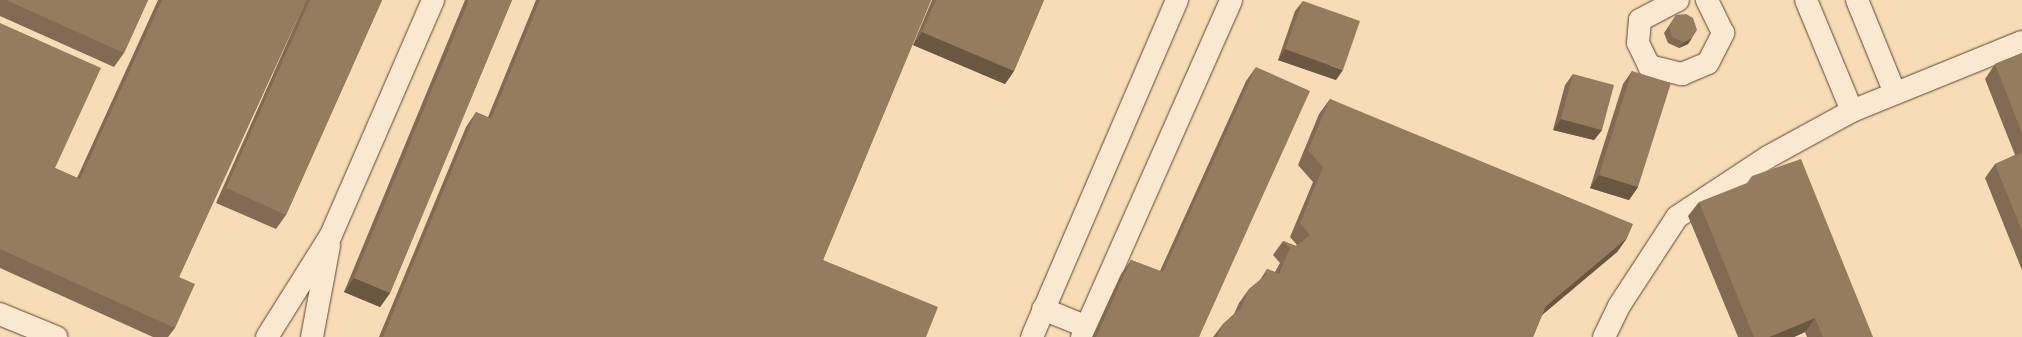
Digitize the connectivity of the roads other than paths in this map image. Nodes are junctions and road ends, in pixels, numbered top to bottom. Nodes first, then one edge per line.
1 (433, 0) edge
2 (1177, 0) edge
3 (1231, 0) edge
4 (1678, 0) edge
5 (1706, 0) edge
6 (1806, 0) edge
7 (1857, 0) edge
8 (2022, 42) edge
9 (1895, 93) junction
10 (1852, 111) junction
11 (332, 235) junction
12 (1044, 310) junction
13 (0, 314) edge
14 (1084, 332) edge
15 (56, 337) edge
16 (267, 337) edge
17 (312, 337) edge
18 (1032, 337) edge
19 (1604, 337) edge

1 - 11 street
2 - 12 street
3 - 14 street
4 - 5 street
6 - 10 street
7 - 9 street
8 - 9 street
9 - 10 street
10 - 19 street
11 - 16 street
11 - 17 street
12 - 14 street
12 - 18 street
13 - 15 street

